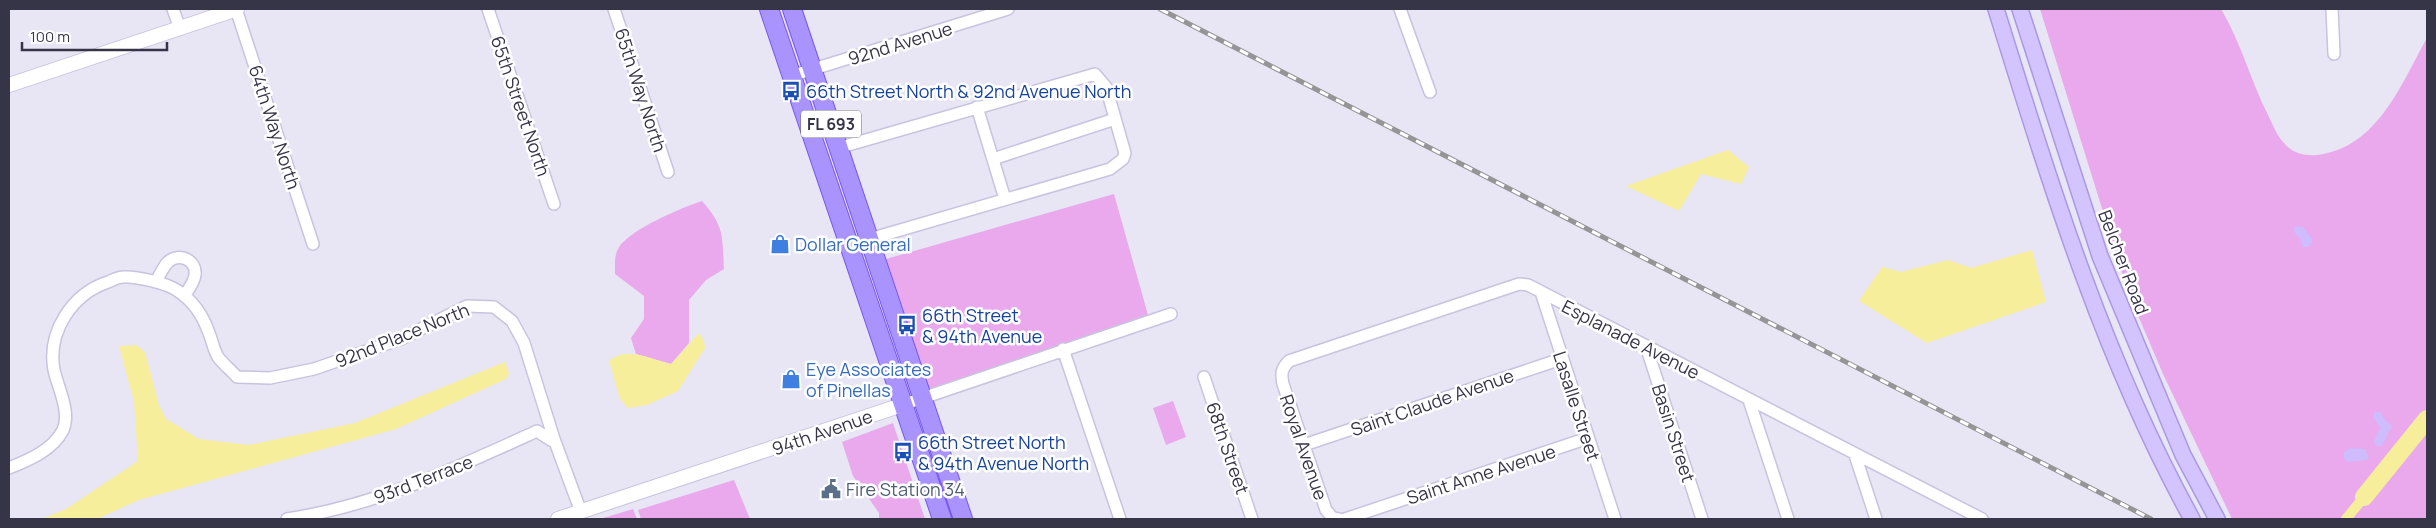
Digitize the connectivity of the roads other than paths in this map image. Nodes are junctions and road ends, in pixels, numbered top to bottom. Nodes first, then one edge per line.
1 (173, 9) edge
2 (237, 9) edge
3 (488, 9) edge
4 (614, 9) edge
5 (769, 9) edge
6 (792, 9) edge
7 (1008, 9) edge
8 (1400, 9) edge
9 (1996, 9) edge
10 (2020, 9) edge
11 (2332, 9) edge
12 (180, 29) junction
13 (2334, 54) dead end
14 (813, 70) junction
15 (791, 76) junction
16 (9, 85) edge
17 (1430, 92) dead end
18 (977, 107) junction
19 (1115, 120) junction
20 (838, 148) junction
21 (993, 158) junction
22 (668, 172) dead end
23 (1005, 199) junction
24 (554, 204) dead end
25 (869, 239) junction
26 (313, 244) dead end
27 (849, 245) junction
28 (156, 282) junction
29 (1541, 292) junction
30 (184, 296) junction
31 (1171, 314) dead end
32 (1646, 346) junction
33 (1063, 349) junction
34 (1561, 358) junction
35 (1204, 377) dead end
36 (1283, 384) joint
37 (922, 399) junction
38 (1749, 400) junction
39 (902, 405) junction
40 (1588, 438) junction
41 (554, 439) junction
42 (1304, 445) junction
43 (1855, 455) junction
44 (9, 468) edge
45 (581, 512) junction
46 (1962, 514) edge
47 (2215, 515) edge
48 (287, 519) edge
49 (558, 519) edge
50 (942, 519) edge
51 (963, 519) edge
52 (1120, 519) edge
53 (1252, 519) edge
54 (1339, 519) edge
55 (1345, 519) edge
56 (1615, 519) edge
57 (1702, 519) edge
58 (1788, 519) edge
59 (1876, 519) edge
60 (1982, 519) edge
61 (2192, 519) edge

1 - 12 street
2 - 12 street
2 - 26 street, 64th Way North
3 - 24 street, 65th Street North
4 - 22 street, 65th Way North
5 - 15 main road, FL 693
6 - 14 main road, FL 693
7 - 14 street, 92nd Avenue
8 - 17 street
9 - 61 main road
10 - 47 main road, Belcher Road
11 - 13 street
12 - 16 street
14 - 15 street, 92nd Avenue
14 - 20 main road, FL 693
15 - 27 main road, FL 693
18 - 19 street
18 - 20 street
18 - 21 street
19 - 21 street
19 - 23 street
20 - 25 main road, FL 693
21 - 23 street
23 - 25 street
25 - 27 street
25 - 37 main road, FL 693
27 - 39 main road, FL 693
28 - 30 street, 92nd Place North
28 - 30 street
28 - 44 street, 92nd Place North
29 - 32 street, Esplanade Avenue
29 - 34 street, Lasalle Street
29 - 36 street, Esplanade Avenue
30 - 41 street, 92nd Place North
31 - 33 street, 94th Avenue
32 - 38 street, Esplanade Avenue
32 - 57 street, Basin Street
33 - 37 street, 94th Avenue
33 - 52 street
34 - 40 street, Lasalle Street
34 - 42 street, Saint Claude Avenue
35 - 53 street, 68th Street
36 - 42 street, Royal Avenue
37 - 39 street, 94th Avenue
37 - 51 main road, FL 693
38 - 43 street, Esplanade Avenue
38 - 58 street
39 - 45 street, 94th Avenue
39 - 50 main road, FL 693
40 - 55 street, Saint Anne Avenue
40 - 56 street, Lasalle Street
41 - 45 street, 92nd Place North
41 - 48 street, 93rd Terrace
42 - 54 street, Royal Avenue
43 - 46 street, Esplanade Avenue
43 - 59 street
45 - 49 street, 94th Avenue
46 - 60 street, Esplanade Avenue

